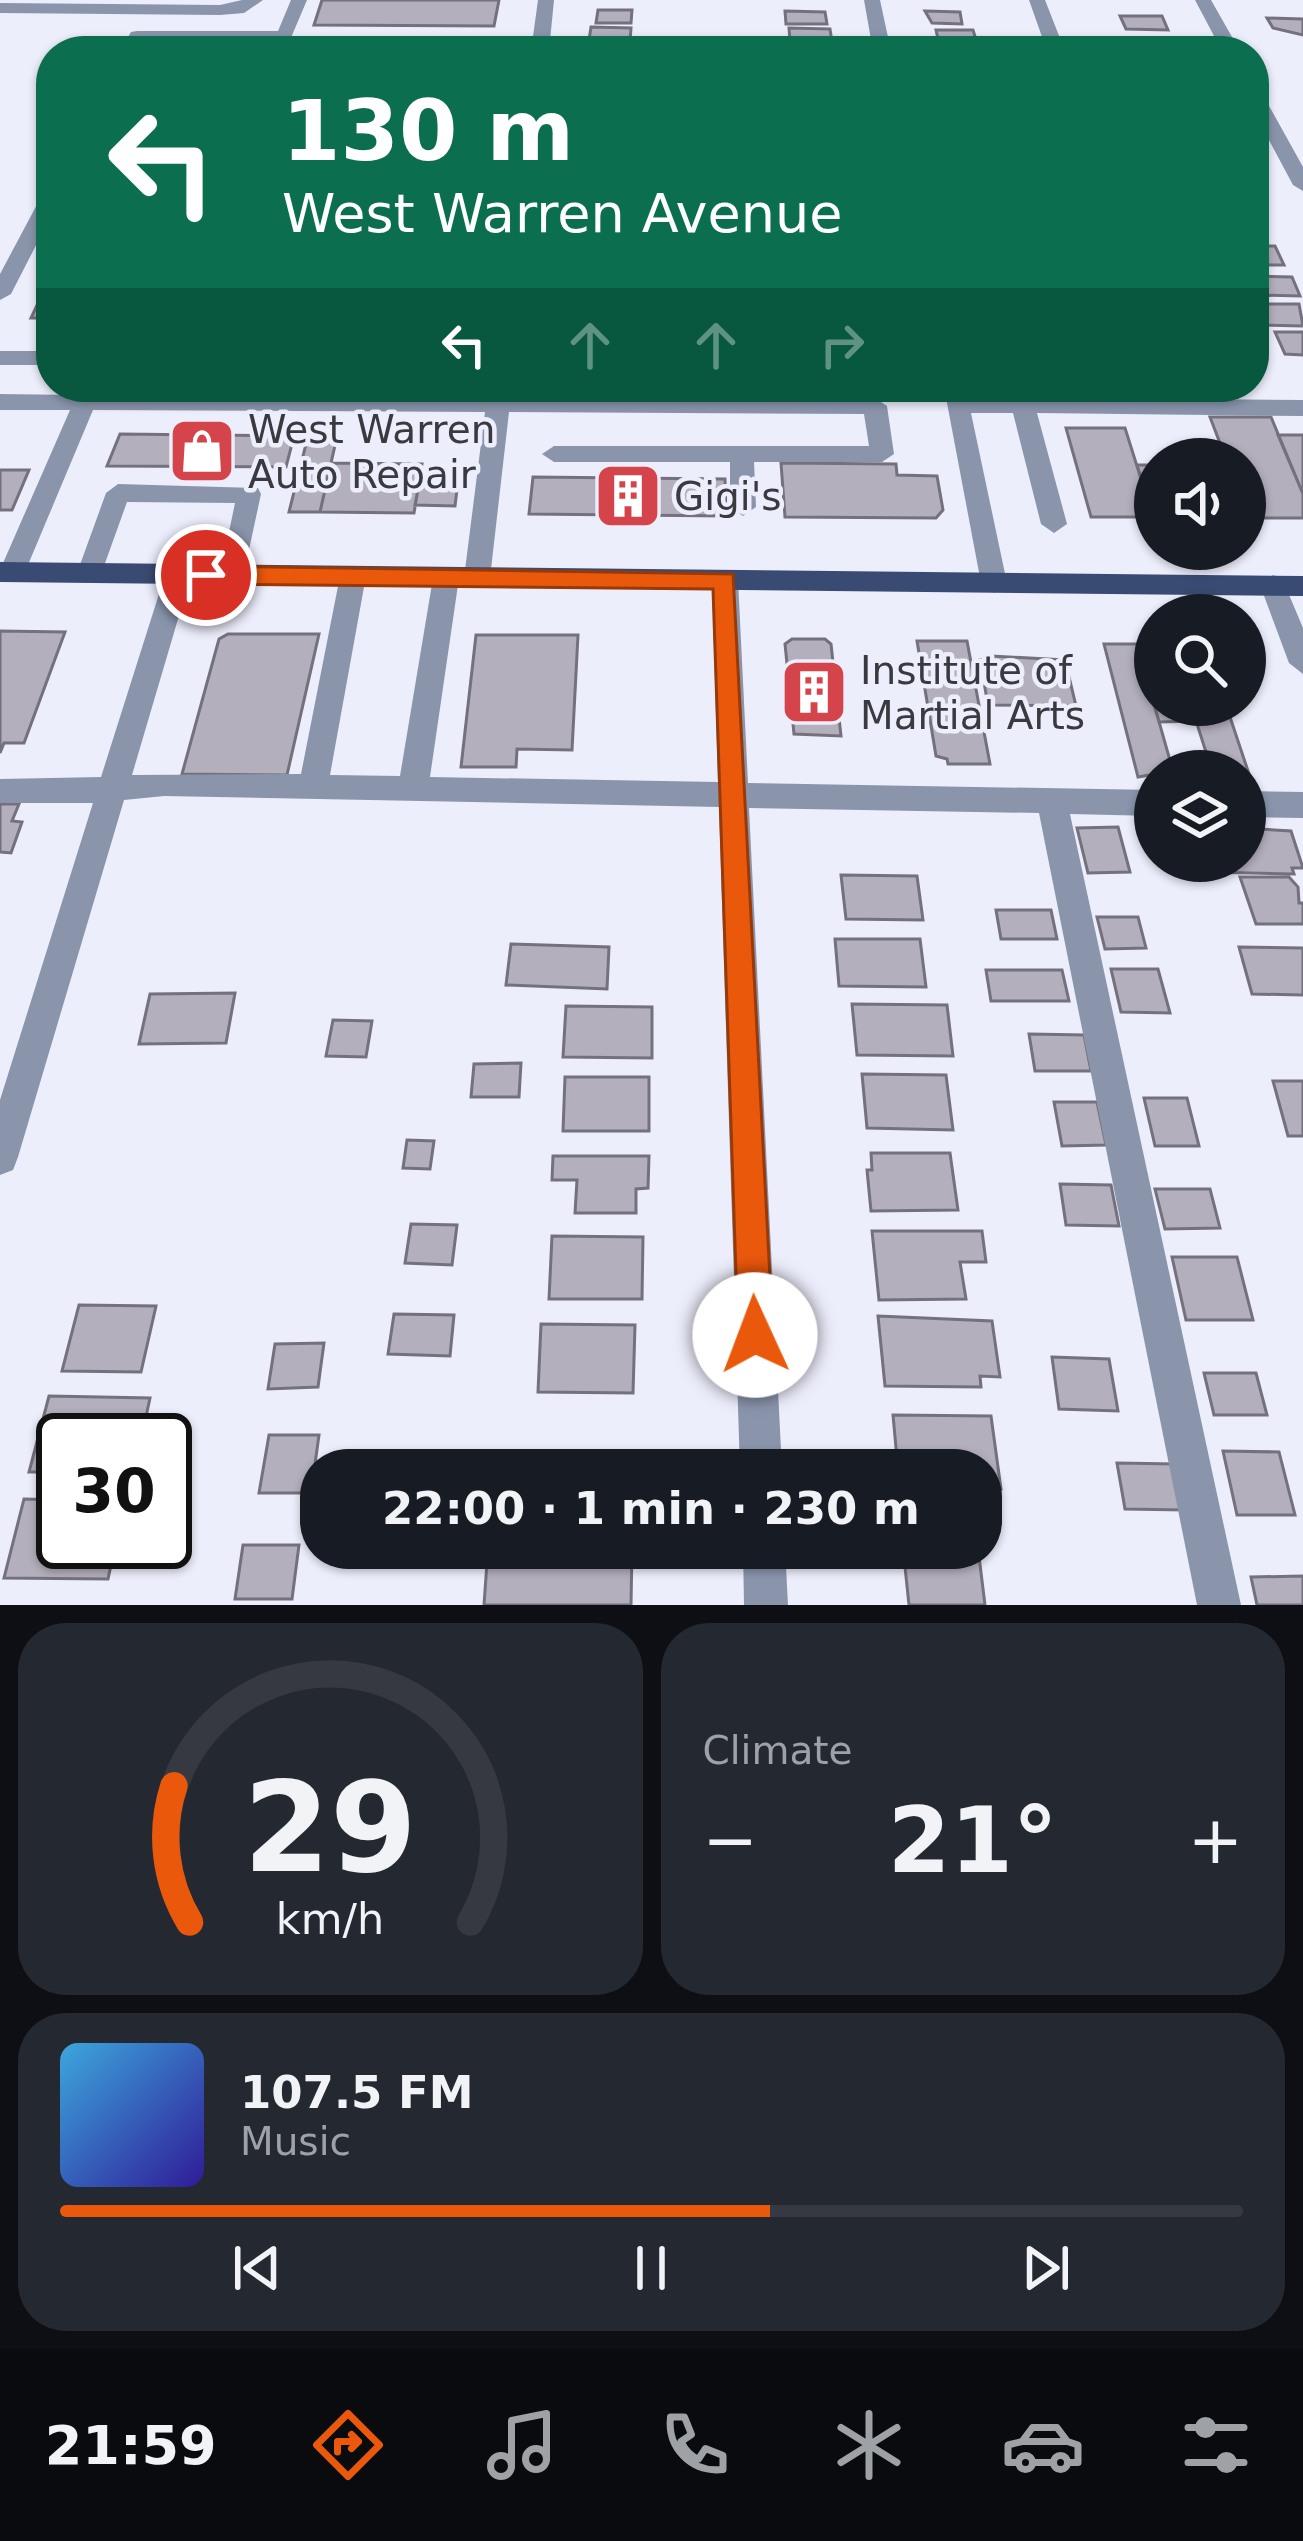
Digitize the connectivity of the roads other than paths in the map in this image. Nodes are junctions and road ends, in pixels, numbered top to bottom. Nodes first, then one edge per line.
1 (255, 0) edge
2 (299, 0) edge
3 (546, 0) edge
4 (872, 0) edge
5 (1037, 0) edge
6 (1203, 0) edge
7 (0, 8) edge
8 (284, 36) edge
9 (542, 36) edge
10 (879, 36) edge
11 (1050, 36) edge
12 (1223, 36) edge
13 (1269, 122) edge
14 (1303, 185) edge
15 (36, 226) edge
16 (0, 294) edge
17 (0, 358) edge
18 (36, 358) edge
19 (36, 400) edge
20 (0, 402) edge
21 (85, 402) edge
22 (498, 402) edge
23 (749, 402) edge
24 (957, 402) edge
25 (1001, 402) edge
26 (1085, 402) edge
27 (1240, 402) edge
28 (1023, 405) junction
29 (1303, 408) edge
30 (554, 454) dead end
31 (742, 454) junction
32 (743, 507) dead end
33 (1054, 524) dead end
34 (6, 572) edge
35 (90, 574) junction
36 (178, 575) junction
37 (233, 575) junction
38 (352, 576) junction
39 (446, 578) junction
40 (477, 578) junction
41 (725, 580) junction
42 (994, 583) junction
43 (1273, 585) junction
44 (1303, 586) edge
45 (1303, 663) edge
46 (313, 787) junction
47 (113, 788) junction
48 (413, 789) junction
49 (0, 791) edge
50 (734, 796) junction
51 (1052, 801) junction
52 (1134, 803) edge
53 (1266, 804) edge
54 (1303, 805) edge
55 (0, 1156) edge
56 (760, 1449) edge
57 (765, 1569) edge
58 (766, 1605) edge
59 (1220, 1605) edge

1 - 7 street
2 - 8 street
3 - 9 street
4 - 10 street
5 - 11 street
6 - 12 street
13 - 14 street
15 - 16 street
17 - 18 street
19 - 20 street
21 - 34 street
22 - 40 street
23 - 31 street
24 - 42 street
25 - 28 street
26 - 28 street
27 - 29 street
28 - 33 street
30 - 31 street
31 - 32 street
34 - 35 main road
35 - 36 main road
35 - 37 street
36 - 37 main road
36 - 47 street
37 - 38 main road
38 - 39 main road
38 - 46 street
39 - 40 main road
39 - 48 street
40 - 41 main road
41 - 42 main road
41 - 50 street
42 - 43 main road
43 - 44 main road
43 - 45 street
46 - 47 street
46 - 48 street
47 - 49 street
47 - 55 street
48 - 50 street
50 - 51 street
50 - 56 street
51 - 52 street
51 - 59 street
53 - 54 street
57 - 58 street

